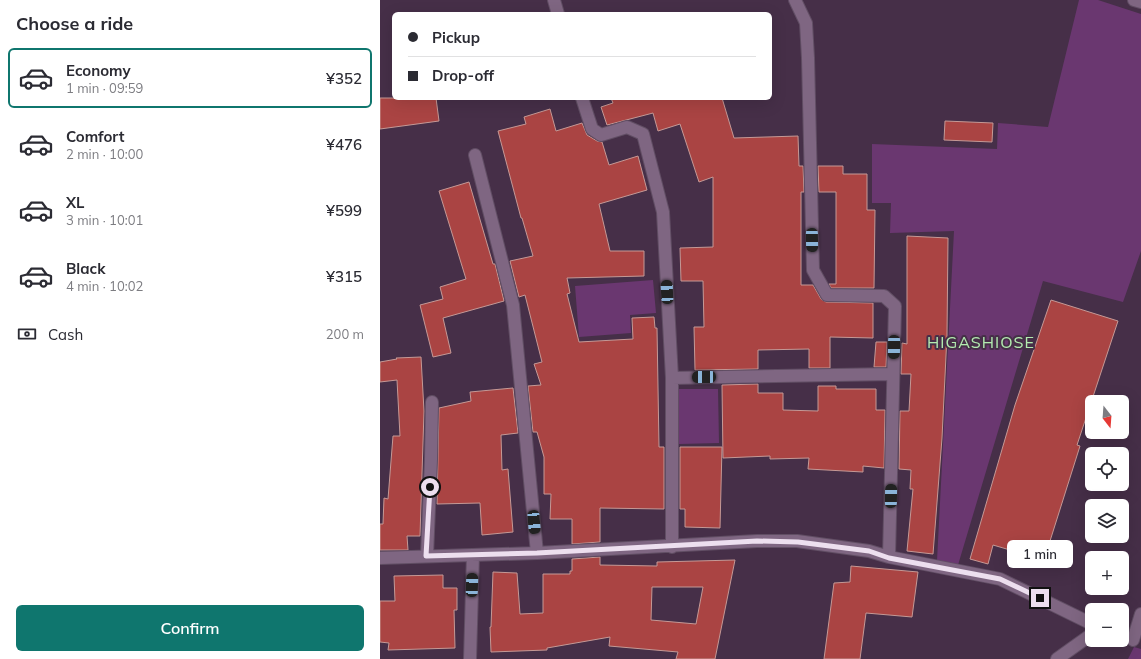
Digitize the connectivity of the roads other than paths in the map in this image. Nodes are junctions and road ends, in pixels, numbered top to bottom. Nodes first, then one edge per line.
1 (554, 0) edge
2 (795, 0) edge
3 (1134, 0) edge
4 (1141, 2) edge
5 (557, 12) edge
6 (583, 100) edge
7 (474, 155) dead end
8 (894, 374) junction
9 (672, 378) junction
10 (432, 402) dead end
11 (672, 547) junction
12 (537, 553) junction
13 (473, 555) junction
14 (426, 556) junction
15 (380, 558) edge
16 (889, 558) junction
17 (1141, 614) edge
18 (1085, 621) edge
19 (1085, 639) edge
20 (1132, 639) edge
21 (470, 659) edge
22 (1057, 659) edge

1 - 5 street
2 - 8 street
3 - 4 street
6 - 9 street
7 - 12 street
8 - 9 street
8 - 16 street
9 - 11 street
10 - 14 street
11 - 12 street
11 - 16 street
12 - 13 street
13 - 14 street
13 - 21 street
14 - 15 street
16 - 18 street
17 - 20 street
19 - 22 street

